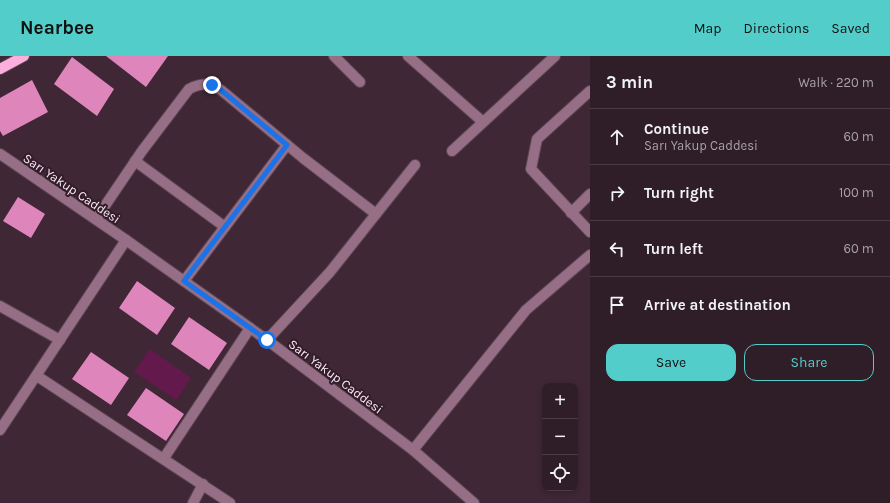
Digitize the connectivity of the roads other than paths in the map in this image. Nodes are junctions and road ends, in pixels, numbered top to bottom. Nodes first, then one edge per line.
1 (24, 56) edge
2 (334, 56) edge
3 (408, 56) edge
4 (555, 56) edge
5 (0, 69) edge
6 (360, 82) dead end
7 (590, 91) edge
8 (484, 122) junction
9 (287, 145) junction
10 (452, 151) dead end
11 (1, 156) edge
12 (135, 161) junction
13 (415, 164) dead end
14 (590, 194) edge
15 (571, 213) junction
16 (376, 214) junction
17 (96, 219) junction
18 (225, 227) junction
19 (590, 232) edge
20 (126, 240) junction
21 (590, 255) edge
22 (184, 281) junction
23 (0, 306) edge
24 (250, 328) junction
25 (60, 340) junction
26 (267, 340) junction
27 (37, 376) junction
28 (0, 430) edge
29 (413, 450) junction
30 (164, 458) junction
31 (203, 484) junction
32 (464, 494) junction
33 (193, 503) edge
34 (230, 503) edge
35 (458, 503) edge
36 (474, 503) edge

1 - 5 main road
2 - 6 street
3 - 8 street
4 - 8 street
7 - 15 street
8 - 10 street
9 - 12 street
9 - 16 street
9 - 18 street
11 - 17 street, Sarı Yakup Caddesi
12 - 17 street
12 - 18 street
13 - 16 street
14 - 15 street
15 - 19 street
16 - 26 street
17 - 20 street, Sarı Yakup Caddesi
18 - 22 street
20 - 22 street, Sarı Yakup Caddesi
20 - 25 street
21 - 29 street
22 - 24 street, Sarı Yakup Caddesi
23 - 25 street
24 - 26 street, Sarı Yakup Caddesi
24 - 30 street
25 - 27 street
26 - 29 street, Sarı Yakup Caddesi
27 - 28 street
27 - 30 street
29 - 32 street, Sarı Yakup Caddesi
30 - 31 street
31 - 33 street
31 - 34 street
32 - 35 street
32 - 36 street, Sarı Yakup Caddesi

